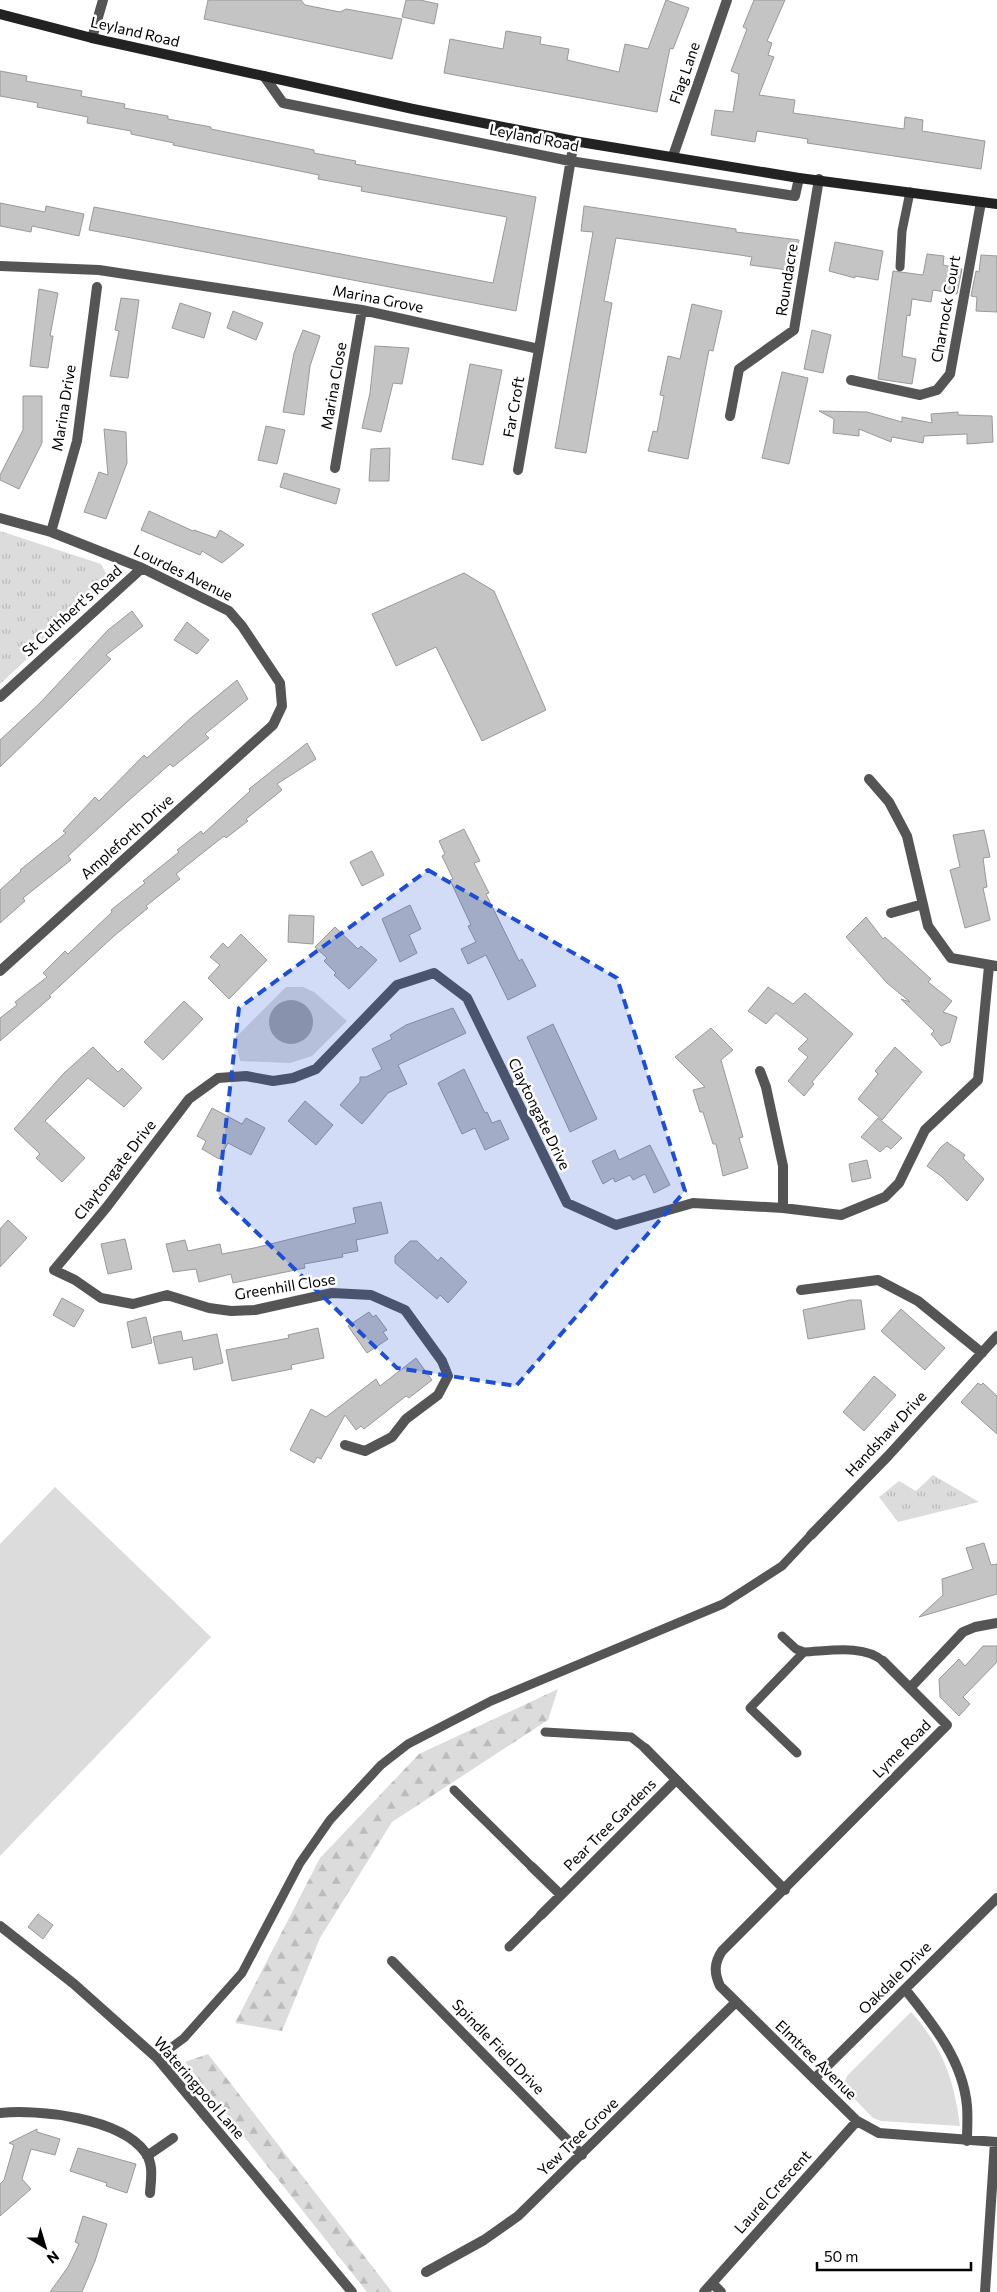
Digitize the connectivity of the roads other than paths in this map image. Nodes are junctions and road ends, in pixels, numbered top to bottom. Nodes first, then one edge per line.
1 (103, 0) edge
2 (727, 0) edge
3 (0, 14) edge
4 (92, 38) junction
5 (264, 76) junction
6 (574, 141) junction
7 (673, 156) junction
8 (570, 161) junction
9 (799, 178) junction
10 (819, 179) junction
11 (910, 192) junction
12 (980, 202) junction
13 (997, 204) edge
14 (0, 266) edge
15 (900, 267) dead end
16 (97, 287) dead end
17 (362, 310) junction
18 (539, 349) junction
19 (851, 380) dead end
20 (730, 416) dead end
21 (335, 468) dead end
22 (518, 470) dead end
23 (0, 518) edge
24 (51, 532) junction
25 (142, 568) junction
26 (0, 697) edge
27 (273, 725) joint
28 (869, 779) dead end
29 (923, 904) junction
30 (891, 913) dead end
31 (993, 966) edge
32 (0, 971) edge
33 (760, 1071) dead end
34 (783, 1208) junction
35 (54, 1270) joint
36 (801, 1290) dead end
37 (997, 1336) edge
38 (982, 1353) junction
39 (345, 1445) dead end
40 (811, 1534) joint
41 (997, 1623) edge
42 (782, 1636) dead end
43 (804, 1652) junction
44 (883, 1661) joint
45 (910, 1688) junction
46 (545, 1732) dead end
47 (646, 1748) joint
48 (797, 1753) dead end
49 (676, 1780) junction
50 (454, 1790) dead end
51 (532, 1867) joint
52 (785, 1890) junction
53 (561, 1896) junction
54 (997, 1898) edge
55 (763, 1911) joint
56 (541, 1915) joint
57 (0, 1926) edge
58 (510, 1946) dead end
59 (392, 1961) dead end
60 (905, 1989) junction
61 (736, 2002) junction
62 (157, 2058) junction
63 (814, 2078) junction
64 (0, 2112) edge
65 (857, 2121) junction
66 (174, 2138) dead end
67 (967, 2141) junction
68 (996, 2142) edge
69 (582, 2155) junction
70 (147, 2156) junction
71 (150, 2193) dead end
72 (426, 2272) dead end
73 (712, 2283) junction
74 (352, 2292) edge
75 (704, 2292) edge
76 (721, 2292) edge
77 (986, 2292) edge

1 - 4 street
2 - 7 street, Flag Lane
3 - 4 main road, Leyland Road
4 - 5 main road, Leyland Road
5 - 6 main road, Leyland Road
5 - 8 street, Leyland Road
6 - 7 main road, Leyland Road
6 - 8 street
7 - 9 main road, Leyland Road
8 - 9 street, Leyland Road
8 - 18 street
9 - 10 main road, Leyland Road
10 - 11 main road, Leyland Road
10 - 20 street, Roundacre
11 - 12 main road, Leyland Road
11 - 15 lane
12 - 13 main road, Leyland Road
12 - 19 street, Charnock Court
14 - 17 street, Marina Grove
16 - 24 street, Marina Drive
17 - 18 street, Marina Grove
17 - 21 street, Marina Close
18 - 22 street, Far Croft
23 - 24 street, Lourdes Avenue
24 - 25 street, Lourdes Avenue
25 - 26 street, St Cuthbert's Road
25 - 27 street, Lourdes Avenue
27 - 32 street, Ampleforth Drive
28 - 29 street
29 - 30 street
29 - 31 street
31 - 34 street, Claytongate Drive
33 - 34 street
34 - 35 street, Claytongate Drive
35 - 39 street, Greenhill Close
36 - 38 street
37 - 38 street, Handshaw Drive
38 - 40 street, Handshaw Drive
40 - 62 lane
41 - 45 street
42 - 43 lane
43 - 44 lane
43 - 48 lane
44 - 45 street
45 - 52 street, Lyme Road
46 - 47 lane
47 - 49 street
49 - 52 street, Pear Tree Gardens
49 - 53 street, Pear Tree Gardens
50 - 51 lane
51 - 53 street
52 - 55 street, Lyme Road
53 - 56 street, Pear Tree Gardens
54 - 60 street, Oakdale Drive
55 - 61 street, Elmtree Avenue
56 - 58 lane
57 - 62 street, Wateringpool Lane
59 - 69 street, Spindle Field Drive
60 - 63 street, Oakdale Drive
60 - 67 street
61 - 63 street, Elmtree Avenue
61 - 69 street, Yew Tree Grove
62 - 74 street, Wateringpool Lane
63 - 65 street, Elmtree Avenue
64 - 70 street
65 - 67 street, Elmtree Avenue
65 - 73 street, Laurel Crescent
66 - 70 street
67 - 68 street, Elmtree Avenue
68 - 77 street
69 - 72 street, Yew Tree Grove
70 - 71 street
73 - 75 street, Laurel Crescent
73 - 76 street

